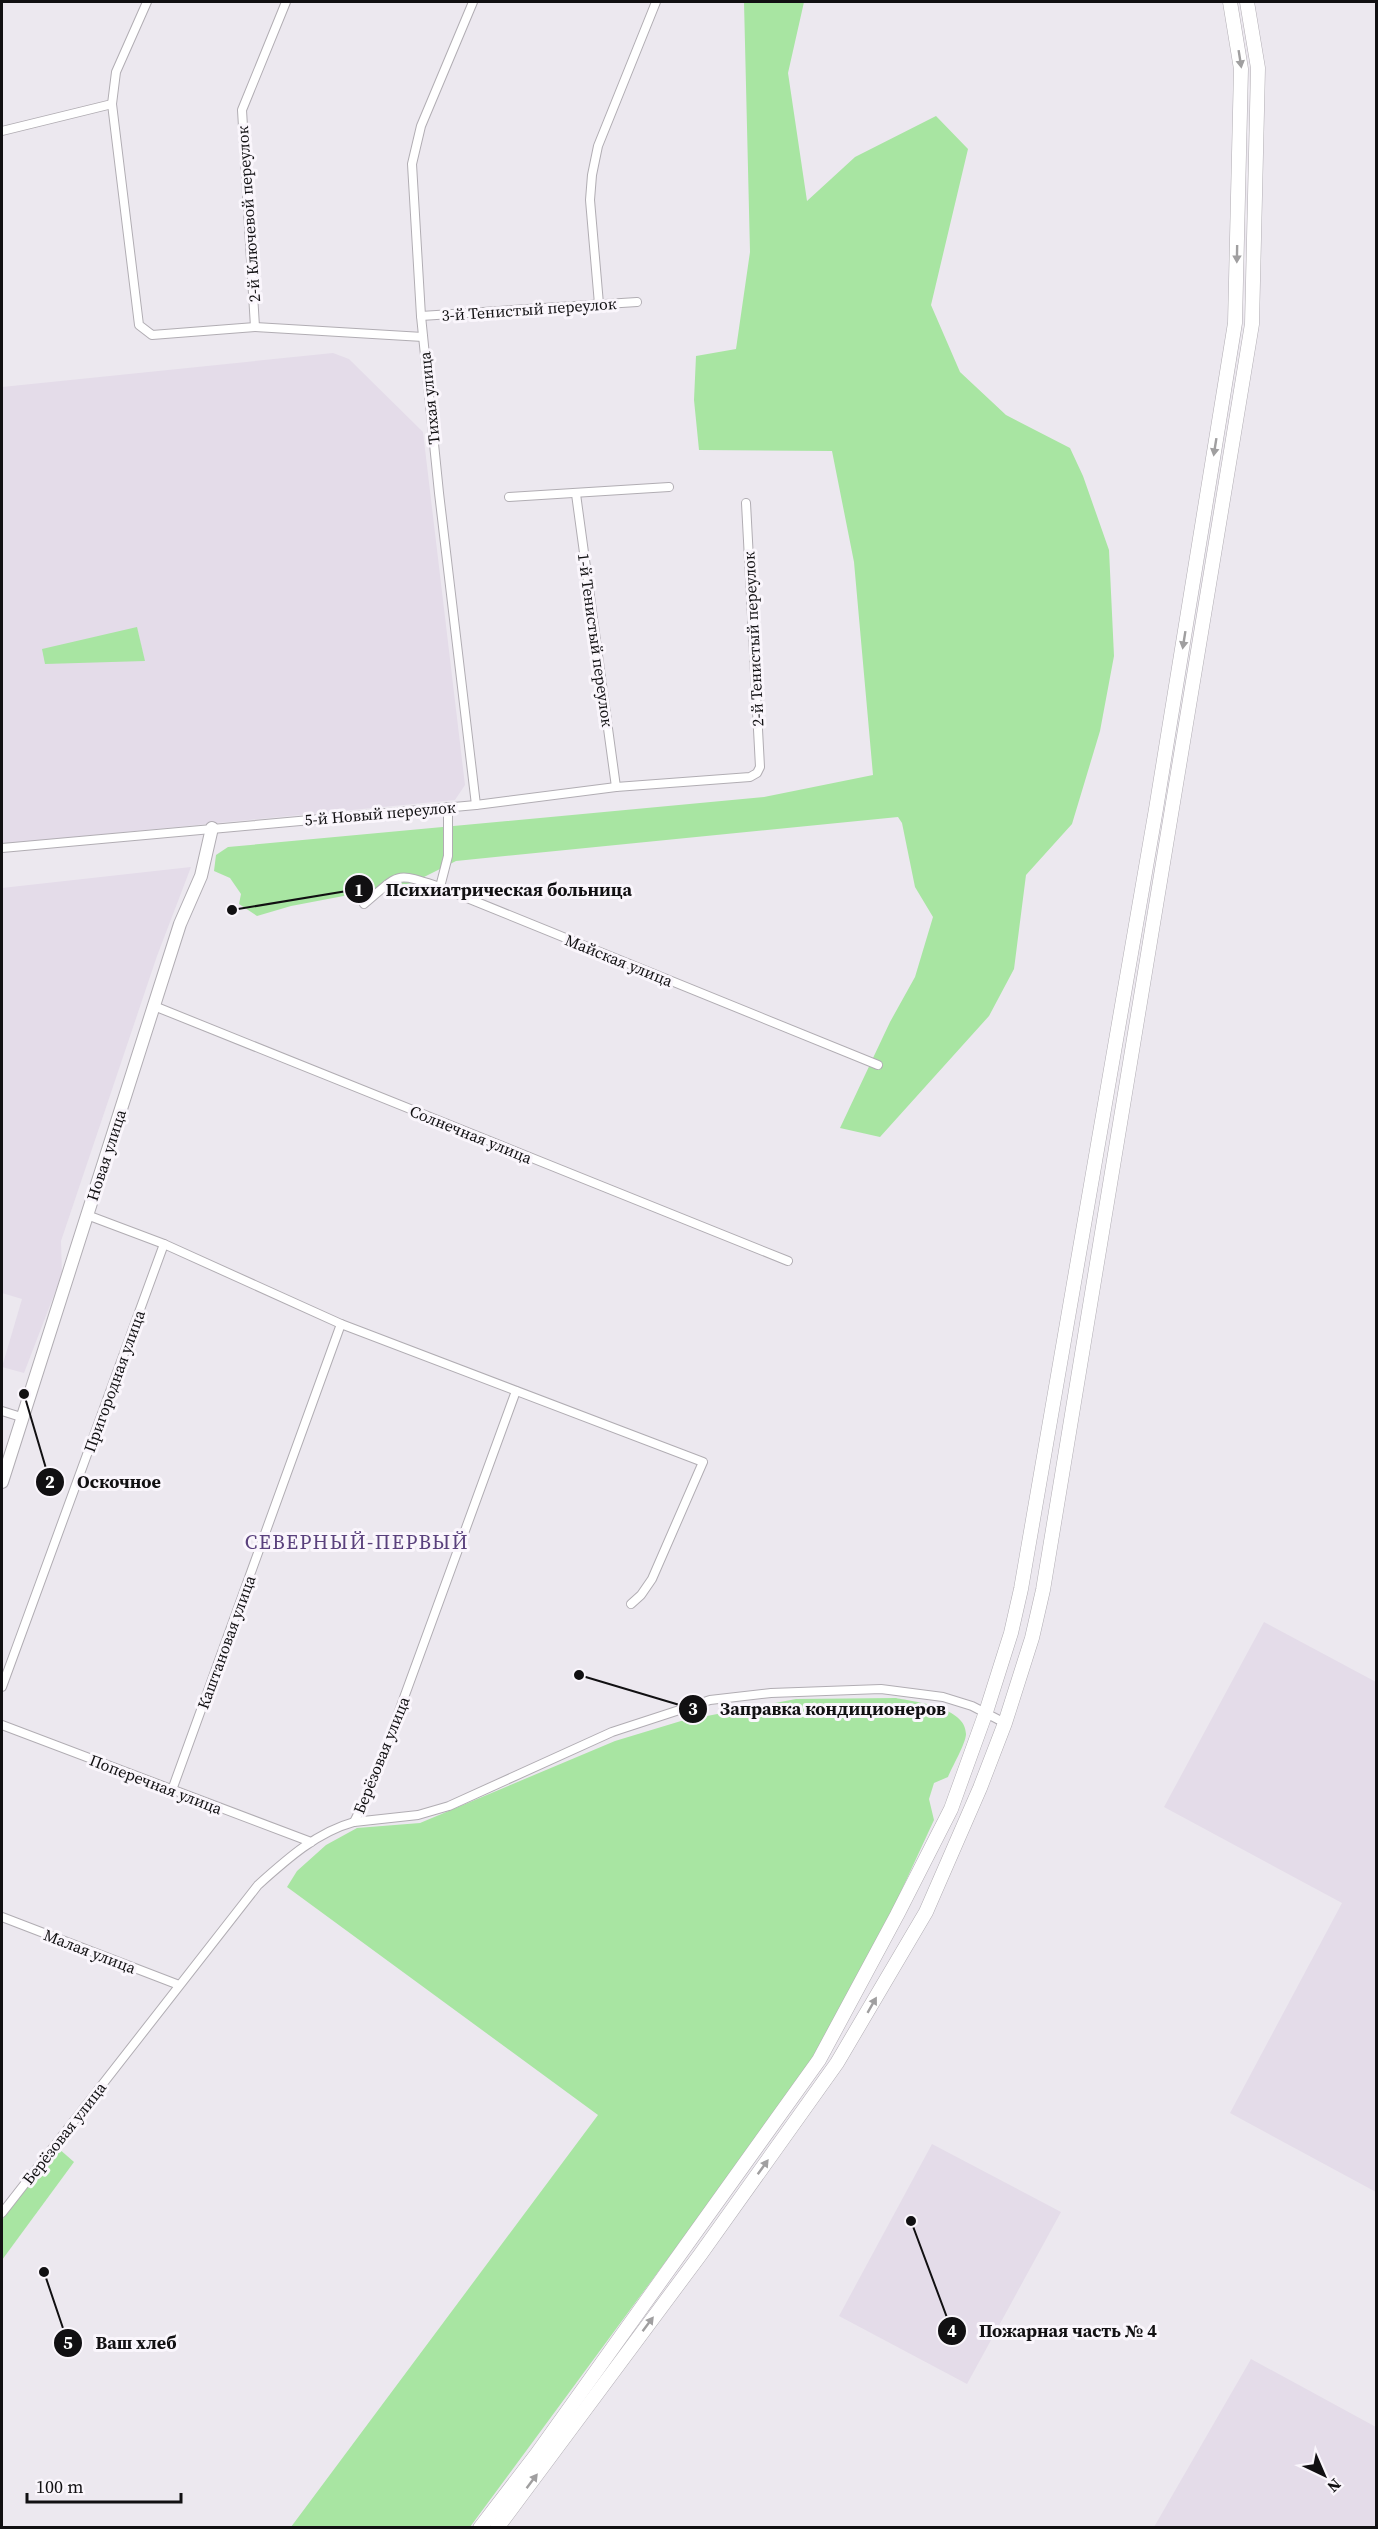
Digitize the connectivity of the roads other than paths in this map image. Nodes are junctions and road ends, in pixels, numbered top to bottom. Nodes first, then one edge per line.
1 (147, 2) edge
2 (286, 2) edge
3 (473, 2) edge
4 (656, 2) edge
5 (1230, 2) edge
6 (1247, 2) edge
7 (112, 104) junction
8 (2, 131) edge
9 (637, 302) dead end
10 (599, 304) junction
11 (421, 316) junction
12 (255, 327) junction
13 (423, 337) junction
14 (669, 487) dead end
15 (576, 494) junction
16 (509, 497) dead end
17 (746, 503) dead end
18 (757, 773) joint
19 (616, 787) junction
20 (476, 805) junction
21 (448, 807) junction
22 (212, 828) junction
23 (2, 848) edge
24 (440, 887) junction
25 (364, 904) dead end
26 (154, 1006) junction
27 (878, 1065) dead end
28 (87, 1215) junction
29 (164, 1244) junction
30 (788, 1261) dead end
31 (341, 1324) junction
32 (516, 1391) junction
33 (2, 1411) edge
34 (21, 1417) junction
35 (2, 1482) edge
36 (631, 1604) dead end
37 (2, 1687) edge
38 (986, 1712) junction
39 (1005, 1723) junction
40 (2, 1725) edge
41 (172, 1790) junction
42 (354, 1822) junction
43 (311, 1842) junction
44 (2, 1917) edge
45 (179, 1985) junction
46 (2, 2213) edge
47 (480, 2528) edge
48 (497, 2528) edge

1 - 7 street
2 - 12 street, 2-й Ключевой переулок
3 - 11 street, Тихая улица
4 - 10 street
5 -> 38 main road
6 - 39 main road
7 - 8 street
7 - 12 street
9 - 10 street, 3-й Тенистый переулок
10 - 11 street, 3-й Тенистый переулок
11 - 13 street, Тихая улица
12 - 13 street
13 - 20 street, Тихая улица
14 - 15 street
15 - 16 street
15 - 19 street, 1-й Тенистый переулок
17 - 18 street, 2-й Тенистый переулок
18 - 19 street, 5-й Новый переулок
19 - 20 street, 5-й Новый переулок
20 - 21 street, 5-й Новый переулок
21 - 22 street, 5-й Новый переулок
21 - 24 street
22 - 23 street, 5-й Новый переулок
22 - 26 street, Новая улица
24 - 25 street, Майская улица
24 - 27 street, Майская улица
26 - 28 street, Новая улица
26 - 30 street, Солнечная улица
28 - 29 street
28 - 34 street, Новая улица
29 - 31 street
29 - 37 street, Пригородная улица
31 - 32 street
31 - 41 street, Каштановая улица
32 - 36 street
32 - 42 street, Берёзовая улица
33 - 34 street
34 - 35 street, Новая улица
38 - 39 street
38 - 42 street
38 - 47 main road
48 -> 39 main road
40 - 41 street, Поперечная улица
41 - 43 street, Поперечная улица
42 - 43 street, Берёзовая улица
43 - 45 street, Берёзовая улица
44 - 45 street, Малая улица
45 - 46 street, Берёзовая улица

